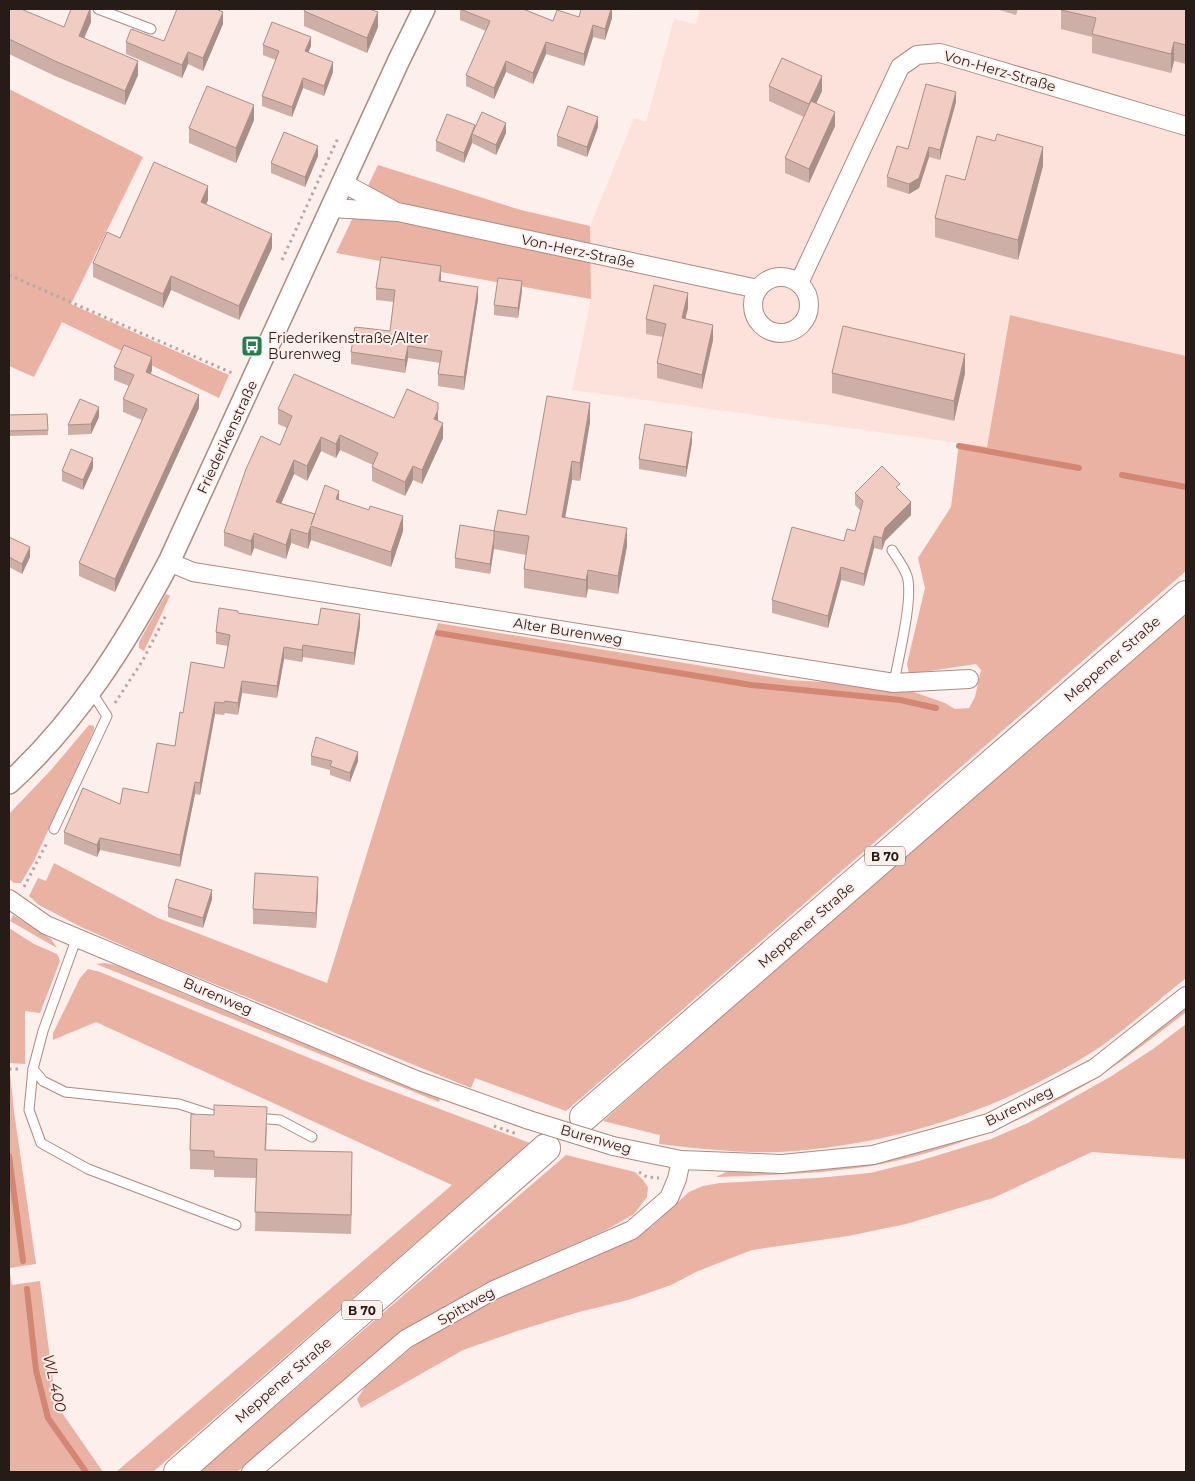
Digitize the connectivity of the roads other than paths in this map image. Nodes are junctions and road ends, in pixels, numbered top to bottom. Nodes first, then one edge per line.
1 (98, 9) edge
2 (424, 9) edge
3 (151, 30) dead end
4 (1186, 126) edge
5 (343, 183) junction
6 (332, 208) junction
7 (398, 212) junction
8 (799, 283) junction
9 (758, 288) junction
10 (892, 550) dead end
11 (169, 562) junction
12 (1186, 595) edge
13 (969, 679) dead end
14 (894, 683) junction
15 (91, 691) junction
16 (9, 783) edge
17 (54, 829) road end
18 (12, 901) edge
19 (77, 937) junction
20 (1186, 996) edge
21 (32, 1069) junction
22 (584, 1116) dead end
23 (312, 1137) dead end
24 (546, 1148) dead end
25 (681, 1160) junction
26 (236, 1225) dead end
27 (178, 1472) edge
28 (252, 1472) edge

1 - 3 lane
2 - 5 street, Friederikenstraße
4 - 8 street, Von-Herz-Straße
5 - 6 street, Friederikenstraße
5 - 7 street
6 - 7 street
6 - 11 street, Friederikenstraße
7 - 9 street, Von-Herz-Straße
8 - 9 street
8 - 9 street
10 - 14 lane
11 - 14 street, Alter Burenweg
11 - 15 street, Friederikenstraße
12 - 22 main road, Meppener Straße / B 70
13 - 14 street, Alter Burenweg
15 - 16 street, Friederikenstraße
15 - 17 lane
18 - 19 street, Burenweg
19 - 21 lane
19 - 25 street, Burenweg, bridge
20 - 25 street, Burenweg
21 - 23 lane
21 - 26 lane
24 - 27 main road, Meppener Straße / B 70
25 - 28 street, Spittweg

